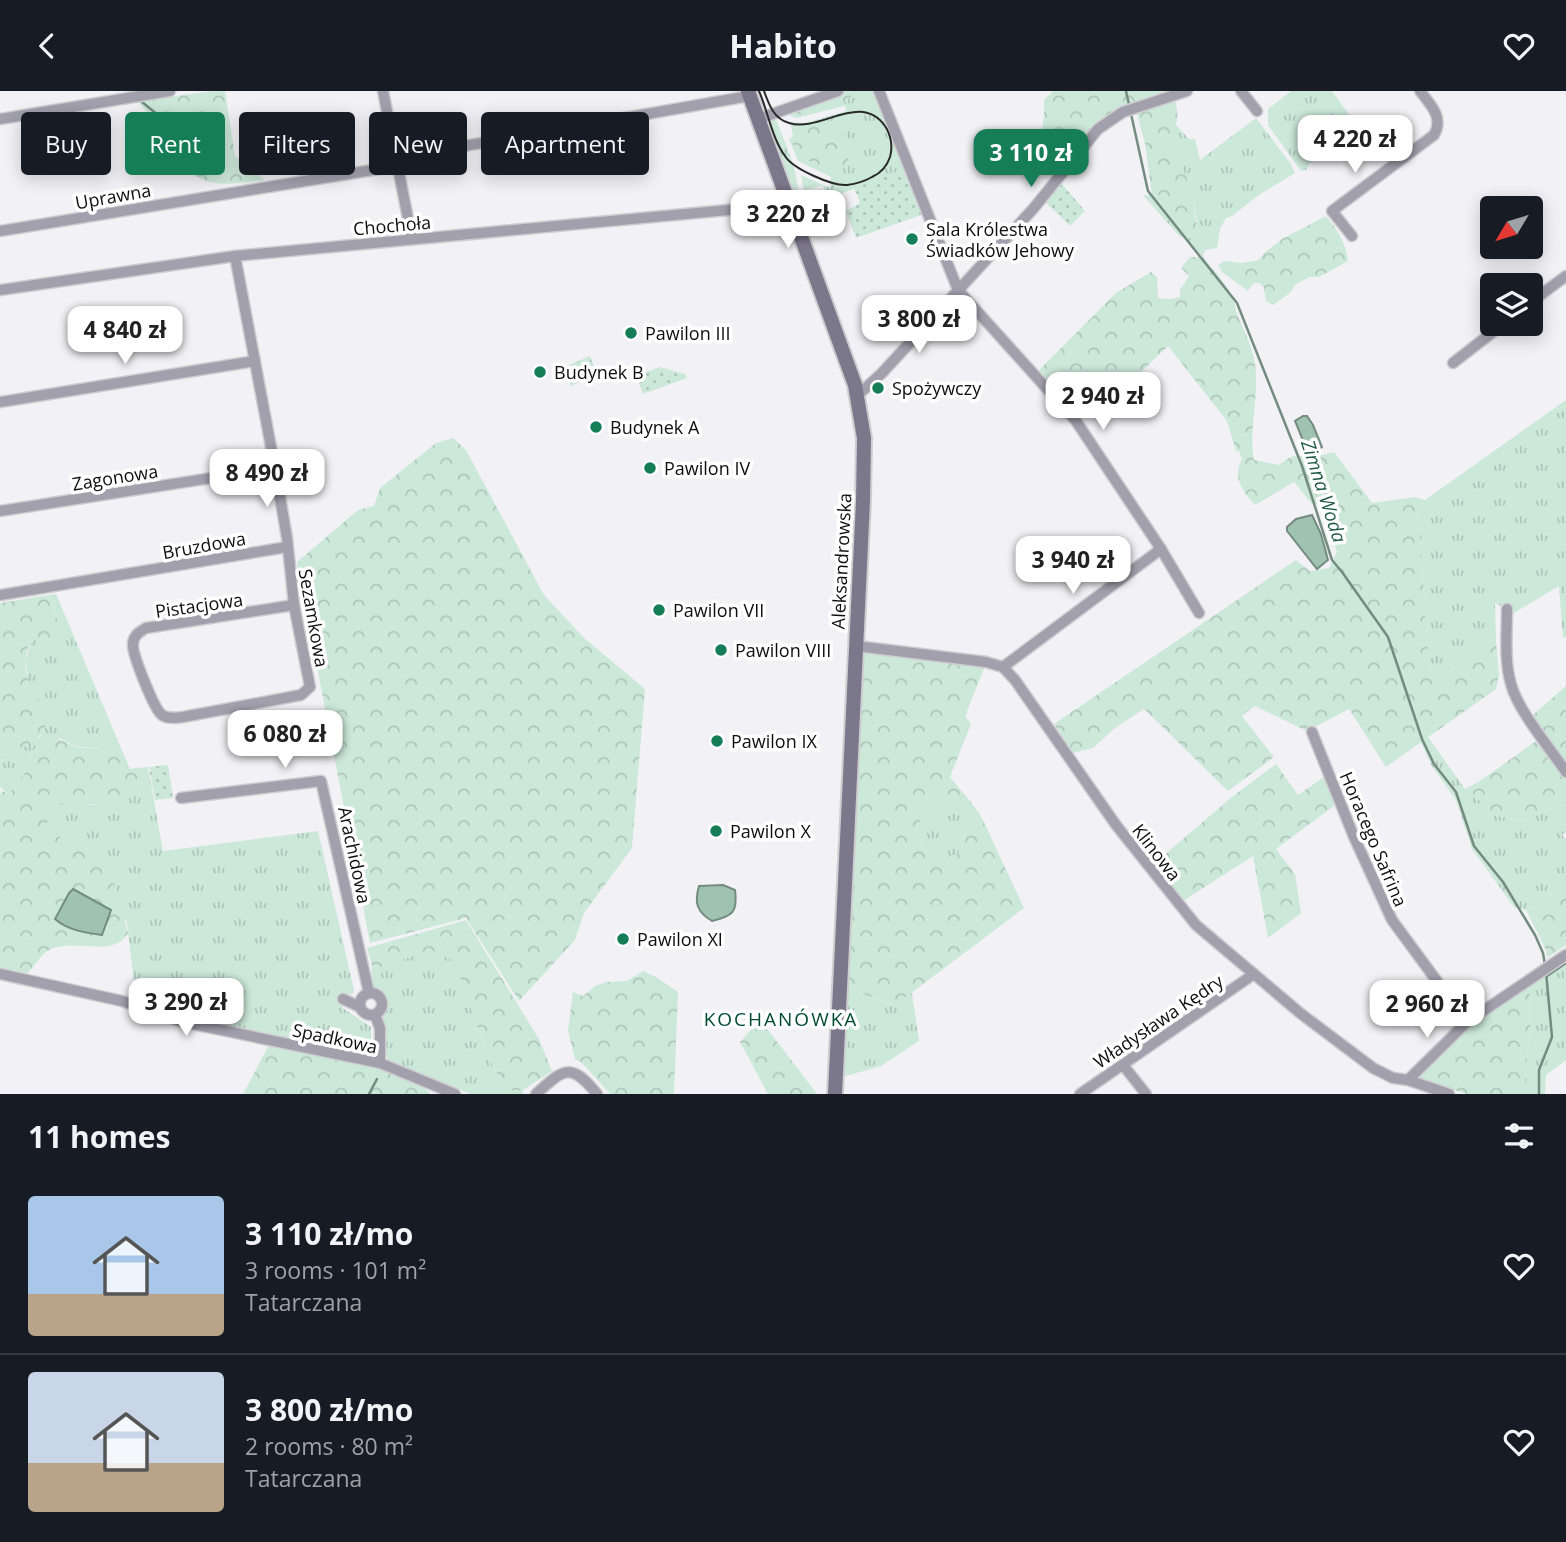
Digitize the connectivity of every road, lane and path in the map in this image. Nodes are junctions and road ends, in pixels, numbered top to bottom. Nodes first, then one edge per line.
1 (170, 91) edge
2 (383, 91) edge
3 (838, 91) edge
4 (879, 91) edge
5 (1186, 91) edge
6 (1241, 91) edge
7 (1420, 91) edge
8 (749, 93) edge
9 (1257, 111) dead end
10 (387, 112) edge
11 (0, 119) edge
12 (758, 119) junction
13 (467, 148) edge
14 (369, 167) edge
15 (399, 175) edge
16 (788, 201) junction
17 (0, 231) edge
18 (1352, 236) dead end
19 (412, 239) junction
20 (236, 255) junction
21 (950, 267) junction
22 (975, 272) junction
23 (1566, 276) edge
24 (0, 290) edge
25 (958, 290) junction
26 (1543, 293) edge
27 (1488, 336) edge
28 (255, 361) junction
29 (1453, 363) dead end
30 (858, 394) junction
31 (0, 402) edge
32 (275, 468) junction
33 (0, 511) edge
34 (287, 547) junction
35 (1161, 549) junction
36 (0, 595) edge
37 (294, 605) junction
38 (1507, 608) dead end
39 (1199, 613) dead end
40 (856, 646) junction
41 (1003, 667) junction
42 (306, 692) joint
43 (1312, 732) dead end
44 (1566, 772) edge
45 (181, 798) dead end
46 (1566, 955) edge
47 (0, 974) edge
48 (1254, 974) junction
49 (363, 999) junction
50 (375, 1015) junction
51 (1467, 1022) junction
52 (380, 1063) junction
53 (1123, 1065) junction
54 (1408, 1080) junction
55 (455, 1094) edge
56 (536, 1094) edge
57 (597, 1094) edge
58 (835, 1094) edge
59 (1080, 1094) edge
60 (1146, 1094) edge
61 (1449, 1094) edge

1 - 11 street
2 - 10 street
3 - 12 street
4 - 21 street
5 - 22 street
6 - 9 street
7 - 18 street
8 - 12 main road, Aleksandrowska
8 - 13 street, Uprawna
12 - 16 main road, Aleksandrowska
14 - 17 street, Uprawna
15 - 19 street
16 - 19 street, Chochoła
16 - 30 main road, Aleksandrowska
19 - 20 street, Chochoła
20 - 24 street, Chochoła
20 - 28 street
21 - 22 street
21 - 25 street
22 - 25 street
23 - 26 street
25 - 30 street
25 - 35 street
27 - 29 street
28 - 31 street
28 - 32 street
30 - 40 main road, Aleksandrowska
32 - 33 street, Zagonowa
32 - 34 street
34 - 36 street, Bruzdowa
34 - 37 street, Sezamkowa
35 - 39 street
35 - 41 street
37 - 42 street, Sezamkowa
37 - 42 street, Pistacjowa
38 - 44 street
40 - 41 street
40 - 58 main road, Aleksandrowska
41 - 48 street, Klinowa
43 - 51 street, Horacego Safrina
45 - 49 street, Arachidowa
46 - 51 street
47 - 52 street, Spadkowa
48 - 53 street, Władysława Kędry
48 - 54 street, Klinowa
49 - 50 street
49 - 50 street
50 - 52 street
51 - 54 street
52 - 55 street, Spadkowa
53 - 59 street, Władysława Kędry
53 - 60 street
54 - 61 street, Klinowa
56 - 57 street

